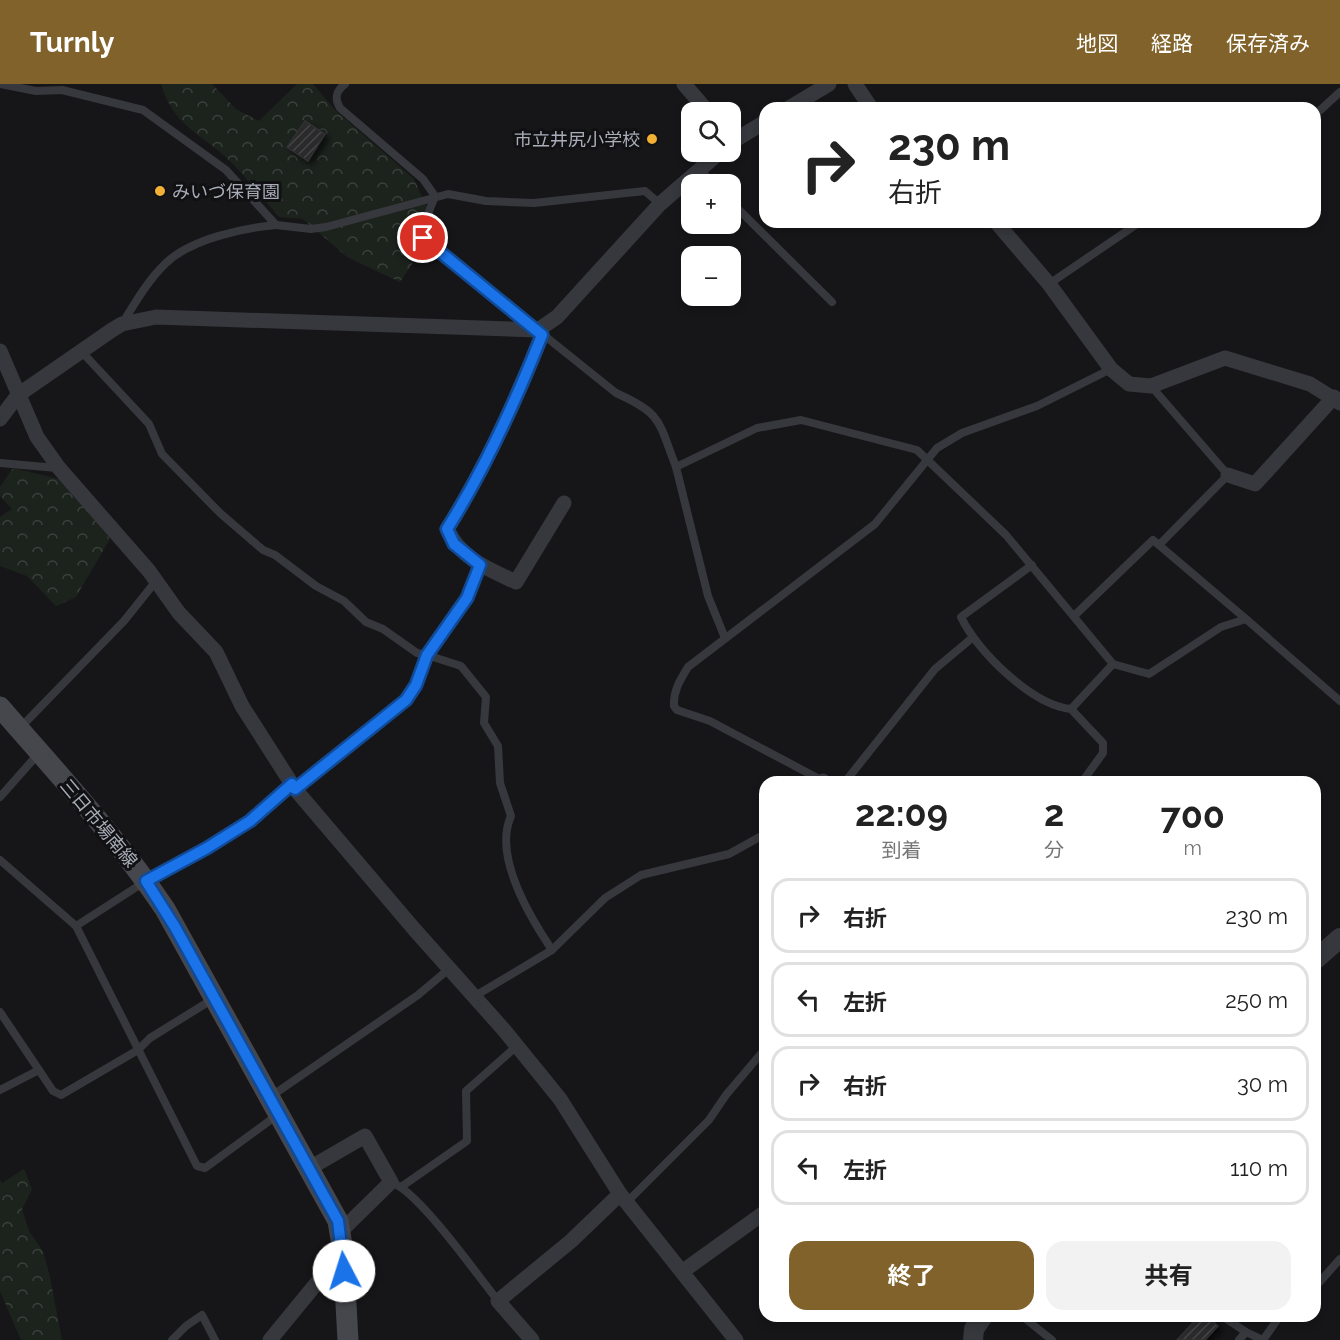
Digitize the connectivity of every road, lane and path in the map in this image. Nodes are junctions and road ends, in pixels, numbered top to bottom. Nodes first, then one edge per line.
1 (0, 84) edge
2 (345, 84) edge
3 (684, 84) edge
4 (829, 84) edge
5 (855, 84) edge
6 (60, 87) edge
7 (1340, 92) edge
8 (699, 102) edge
9 (799, 102) edge
10 (867, 102) edge
11 (1321, 109) edge
12 (759, 125) edge
13 (741, 135) edge
14 (708, 162) edge
15 (699, 169) junction
16 (704, 174) edge
17 (435, 196) junction
18 (660, 204) junction
19 (741, 212) edge
20 (276, 225) junction
21 (1001, 228) edge
22 (1131, 228) edge
23 (1048, 284) junction
24 (832, 302) dead end
25 (122, 324) junction
26 (540, 332) junction
27 (0, 351) edge
28 (81, 351) junction
29 (1111, 369) junction
30 (1151, 386) junction
31 (18, 395) junction
32 (1337, 400) edge
33 (0, 419) edge
34 (927, 458) junction
35 (0, 463) edge
36 (676, 467) junction
37 (59, 468) junction
38 (1228, 475) junction
39 (564, 503) dead end
40 (1159, 545) junction
41 (480, 565) junction
42 (1032, 565) junction
43 (156, 581) junction
44 (1074, 616) junction
45 (1246, 619) junction
46 (725, 638) junction
47 (972, 638) junction
48 (427, 655) junction
49 (1113, 664) junction
50 (1340, 701) edge
51 (0, 707) edge
52 (1071, 709) junction
53 (19, 729) junction
54 (39, 753) junction
55 (814, 776) edge
56 (851, 776) edge
57 (1086, 776) edge
58 (293, 786) junction
59 (0, 796) edge
60 (759, 837) edge
61 (0, 860) edge
62 (146, 881) junction
63 (76, 927) junction
64 (1340, 938) edge
65 (552, 950) junction
66 (1321, 955) edge
67 (450, 968) junction
68 (475, 996) junction
69 (214, 998) junction
70 (0, 1012) edge
71 (517, 1046) junction
72 (138, 1050) junction
73 (759, 1057) edge
74 (39, 1070) junction
75 (0, 1090) edge
76 (273, 1106) junction
77 (308, 1169) junction
78 (396, 1184) junction
79 (623, 1198) junction
80 (759, 1216) edge
81 (341, 1242) junction
82 (1340, 1259) edge
83 (683, 1271) junction
84 (1321, 1280) edge
85 (498, 1301) junction
86 (978, 1322) edge
87 (1030, 1322) edge
88 (1231, 1322) edge
89 (1276, 1322) edge
90 (1246, 1332) junction
91 (172, 1340) edge
92 (215, 1340) edge
93 (270, 1340) edge
94 (348, 1340) edge
95 (532, 1340) edge
96 (736, 1340) edge
97 (973, 1340) edge
98 (1052, 1340) edge
99 (1239, 1340) edge

1 - 6 lane
2 - 17 lane
3 - 8 street
4 - 9 street
5 - 10 street
6 - 20 lane
7 - 11 lane
12 - 13 street
14 - 15 street
15 - 16 lane
15 - 18 street
17 - 18 lane
17 - 20 lane
17 - 26 lane
18 - 26 street
19 - 24 lane
20 - 25 lane
21 - 23 street
22 - 23 lane
23 - 29 street
25 - 26 street
25 - 28 street
26 - 36 lane
26 - 41 street
27 - 31 street
28 - 31 street
28 - 48 lane
29 - 30 street
29 - 34 lane
30 - 32 street
30 - 38 lane
31 - 33 street
31 - 37 street
32 - 38 street
34 - 36 lane
34 - 42 lane
34 - 46 lane
35 - 37 lane
36 - 46 lane
37 - 43 street
38 - 40 lane
39 - 41 street
40 - 44 lane
40 - 45 lane
41 - 48 lane
42 - 44 lane
42 - 47 lane
43 - 53 lane
43 - 58 street
44 - 49 lane
45 - 49 lane
45 - 50 lane
46 - 55 lane
47 - 52 lane
47 - 56 lane
48 - 58 lane
48 - 65 lane
49 - 52 lane
51 - 53 main road, 三日市場南線
52 - 57 lane
53 - 54 main road, 三日市場南線
54 - 59 lane
54 - 62 main road, 三日市場南線
58 - 62 lane
58 - 67 street
60 - 65 lane
61 - 63 lane
62 - 63 lane
62 - 69 main road, 三日市場南線
63 - 72 lane
64 - 66 street
65 - 68 lane
67 - 68 street
67 - 76 lane
68 - 71 street
69 - 72 lane
69 - 76 main road, 三日市場南線
70 - 74 lane
71 - 78 lane
71 - 79 street
72 - 74 lane
72 - 76 lane
73 - 79 lane
74 - 75 lane
76 - 77 main road, 三日市場南線
77 - 78 street
77 - 81 main road, 三日市場南線
78 - 81 street
78 - 85 lane
79 - 83 street
79 - 85 street
80 - 83 street
81 - 93 street
81 - 94 main road, 三日市場南線
82 - 84 lane
83 - 96 street
85 - 95 street
86 - 97 street
87 - 98 lane
88 - 90 lane
89 - 90 lane
90 - 99 lane
91 - 92 lane

